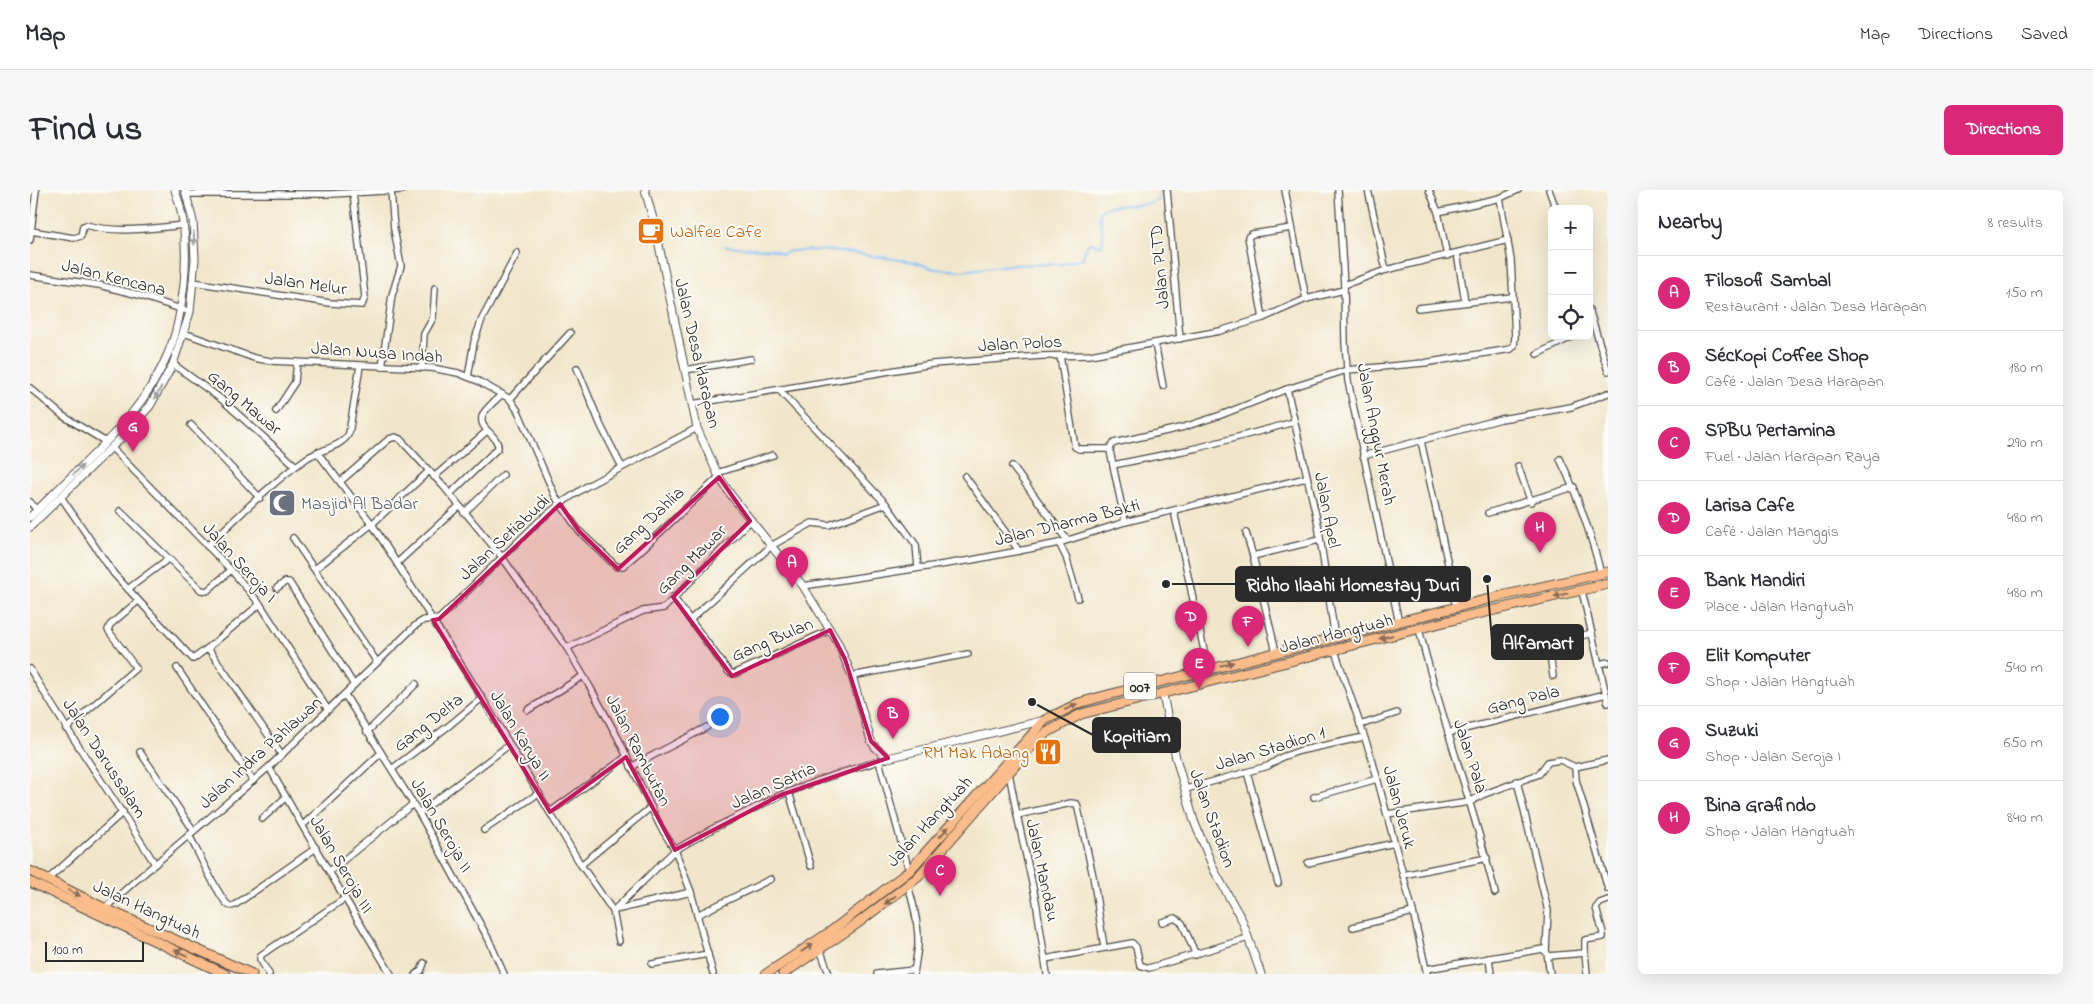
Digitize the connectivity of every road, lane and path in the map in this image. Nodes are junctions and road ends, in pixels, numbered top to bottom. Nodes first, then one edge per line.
1 (36, 190) edge
2 (175, 190) edge
3 (402, 190) edge
4 (645, 190) edge
5 (1285, 190) edge
6 (1338, 190) edge
7 (1368, 190) edge
8 (1430, 190) edge
9 (1518, 190) edge
10 (1549, 190) edge
11 (392, 191) edge
12 (186, 192) edge
13 (271, 192) edge
14 (1168, 192) edge
15 (353, 193) junction
16 (1500, 198) junction
17 (1555, 205) edge
18 (1438, 212) junction
19 (31, 220) edge
20 (184, 226) junction
21 (1292, 228) junction
22 (31, 231) edge
23 (30, 240) edge
24 (1508, 240) junction
25 (1457, 253) junction
26 (517, 254) dead end
27 (1447, 256) junction
28 (1386, 270) junction
29 (30, 274) edge
30 (193, 282) junction
31 (1344, 287) junction
32 (435, 288) dead end
33 (1512, 297) junction
34 (1306, 299) junction
35 (1465, 301) junction
36 (1418, 308) dead end
37 (181, 310) junction
38 (190, 312) junction
39 (1263, 318) junction
40 (184, 333) junction
41 (570, 333) dead end
42 (1593, 333) edge
43 (1180, 339) junction
44 (1566, 340) edge
45 (1155, 343) junction
46 (1537, 354) dead end
47 (1060, 356) junction
48 (750, 358) dead end
49 (297, 362) junction
50 (173, 364) junction
51 (360, 366) junction
52 (382, 367) junction
53 (422, 368) junction
54 (577, 368) dead end
55 (685, 370) junction
56 (1347, 370) junction
57 (1608, 370) edge
58 (468, 377) junction
59 (1163, 386) dead end
60 (30, 388) edge
61 (1287, 389) junction
62 (780, 390) junction
63 (1608, 393) edge
64 (502, 394) junction
65 (510, 399) junction
66 (692, 404) junction
67 (276, 411) dead end
68 (1294, 422) junction
69 (191, 425) dead end
70 (697, 428) junction
71 (487, 431) junction
72 (1421, 441) junction
73 (109, 445) junction
74 (1110, 449) junction
75 (317, 452) junction
76 (773, 455) dead end
77 (1363, 456) junction
78 (1560, 459) dead end
79 (1113, 465) junction
80 (296, 466) junction
81 (1012, 466) dead end
82 (1518, 466) dead end
83 (622, 467) junction
84 (429, 471) junction
85 (503, 475) dead end
86 (718, 475) junction
87 (965, 476) dead end
88 (434, 477) junction
89 (1306, 478) junction
90 (341, 481) junction
91 (1574, 487) junction
92 (450, 494) junction
93 (61, 497) junction
94 (260, 498) junction
95 (30, 502) edge
96 (1530, 502) junction
97 (560, 504) junction
98 (886, 504) junction
99 (459, 506) junction
100 (37, 510) junction
101 (120, 510) dead end
102 (1174, 511) junction
103 (464, 513) junction
104 (1488, 513) dead end
105 (30, 517) edge
106 (750, 521) junction
107 (1125, 522) junction
108 (372, 524) junction
109 (30, 527) edge
110 (1246, 532) dead end
111 (293, 538) dead end
112 (1067, 540) junction
113 (1320, 540) junction
114 (1059, 543) junction
115 (206, 546) junction
116 (771, 546) junction
117 (1019, 551) junction
118 (1253, 556) junction
119 (502, 558) junction
120 (168, 559) junction
121 (397, 563) junction
122 (918, 568) junction
123 (315, 569) junction
124 (231, 570) junction
125 (1604, 573) edge
126 (1608, 584) edge
127 (802, 586) junction
128 (277, 588) dead end
129 (128, 589) junction
130 (1582, 590) junction
131 (674, 597) junction
132 (1078, 598) dead end
133 (138, 601) junction
134 (260, 604) junction
135 (1456, 608) junction
136 (441, 617) joint
137 (433, 620) junction
138 (690, 620) junction
139 (1399, 623) junction
140 (1419, 629) junction
141 (830, 630) junction
142 (1592, 633) junction
143 (1335, 638) junction
144 (208, 648) junction
145 (567, 648) junction
146 (1335, 651) junction
147 (1276, 652) junction
148 (968, 654) dead end
149 (377, 662) junction
150 (1608, 662) edge
151 (1600, 664) junction
152 (177, 668) dead end
153 (30, 669) edge
154 (1208, 669) junction
155 (583, 676) junction
156 (852, 676) junction
157 (1553, 676) dead end
158 (416, 684) dead end
159 (354, 685) junction
160 (1606, 694) junction
161 (345, 695) junction
162 (1163, 695) junction
163 (482, 698) junction
164 (1608, 703) edge
165 (328, 710) junction
166 (528, 710) dead end
167 (1397, 713) dead end
168 (1045, 720) junction
169 (1360, 725) junction
170 (707, 727) dead end
171 (66, 729) junction
172 (368, 732) junction
173 (1448, 733) junction
174 (1364, 737) junction
175 (509, 745) junction
176 (140, 752) dead end
177 (381, 753) junction
178 (282, 755) junction
179 (626, 758) junction
180 (888, 758) junction
181 (1608, 760) edge
182 (879, 761) junction
183 (269, 767) junction
184 (631, 767) junction
185 (1575, 767) junction
186 (392, 770) junction
187 (1247, 772) junction
188 (1009, 773) junction
189 (1377, 779) junction
190 (254, 781) junction
191 (1517, 781) junction
192 (1186, 789) junction
193 (789, 792) junction
194 (539, 794) junction
195 (286, 797) junction
196 (1314, 797) dead end
197 (1470, 802) junction
198 (414, 804) junction
199 (651, 807) junction
200 (123, 812) junction
201 (550, 812) junction
202 (419, 813) junction
203 (1387, 814) junction
204 (1017, 815) junction
205 (262, 819) dead end
206 (303, 825) junction
207 (484, 830) dead end
208 (192, 833) junction
209 (1394, 843) junction
210 (316, 848) junction
211 (674, 850) junction
212 (1487, 858) junction
213 (1308, 863) dead end
214 (155, 864) junction
215 (582, 865) junction
216 (811, 866) dead end
217 (30, 871) edge
218 (330, 871) junction
219 (909, 871) junction
220 (1403, 875) junction
221 (771, 879) dead end
222 (47, 880) junction
223 (30, 882) edge
224 (1278, 883) dead end
225 (908, 886) junction
226 (1608, 889) edge
227 (691, 892) junction
228 (1495, 893) dead end
229 (344, 899) junction
230 (1608, 900) edge
231 (613, 911) junction
232 (103, 912) junction
233 (1413, 912) junction
234 (698, 915) junction
235 (1162, 922) dead end
236 (1353, 927) dead end
237 (1248, 938) junction
238 (619, 940) dead end
239 (1104, 947) junction
240 (820, 949) junction
241 (1585, 952) junction
242 (708, 954) junction
243 (1547, 954) junction
244 (1196, 955) junction
245 (1489, 958) junction
246 (1045, 959) junction
247 (424, 963) dead end
248 (652, 964) dead end
249 (914, 972) edge
250 (1427, 972) edge
251 (225, 974) edge
252 (252, 974) edge
253 (269, 974) edge
254 (391, 974) edge
255 (416, 974) edge
256 (504, 974) edge
257 (713, 974) edge
258 (766, 974) edge
259 (783, 974) edge
260 (829, 974) edge
261 (877, 974) edge
262 (1047, 974) edge
263 (1261, 974) edge
264 (1491, 974) edge
265 (1550, 974) edge
266 (1587, 974) edge

1 - 19 street
2 - 20 street
3 - 11 street
4 - 55 street, Jalan Desa Harapan
5 - 21 street
6 - 31 street, Jalan Anggur Merah
7 - 28 street
8 - 18 street
9 - 16 street
10 - 17 street
11 - 15 street
11 - 52 street
12 - 13 street
12 -> 30 street
13 - 15 street
14 - 43 street, Jalan PLTD
15 - 30 street, Jalan Melur
16 - 18 street
16 - 24 street
18 - 27 street
19 - 22 street
20 - 22 street
20 - 37 street
21 - 34 street
21 - 39 street
22 - 23 street
24 - 25 street, Jalan Polos
24 - 33 street
25 - 27 street, Jalan Polos
25 - 35 street
26 - 58 street
27 - 28 street, Jalan Polos
28 - 31 street, Jalan Polos
29 - 37 street, Jalan Kencana
30 - 38 street
31 - 34 street, Jalan Polos
31 - 56 street, Jalan Anggur Merah
32 - 53 street
33 - 35 street
33 - 56 street
34 - 39 street, Jalan Polos
35 - 36 street
37 - 38 street, Jalan Kencana
37 - 73 street
38 - 40 street
39 - 43 street, Jalan Polos
40 - 49 street, Jalan Nusa Indah
40 - 50 street
41 - 65 street
42 - 57 street
43 - 45 street, Jalan Polos
44 - 46 street
45 - 47 street, Jalan Polos
45 - 59 street
47 - 62 street, Jalan Polos
47 - 74 street
48 - 55 street
49 - 51 street, Jalan Nusa Indah
49 - 67 street
50 -> 73 street
50 - 80 street, Gang Mawar
51 - 52 street, Jalan Nusa Indah
51 - 75 street
52 - 53 street, Jalan Nusa Indah
53 - 58 street, Jalan Nusa Indah
54 - 83 street
55 - 66 street, Jalan Desa Harapan
56 - 61 street
56 - 77 street, Jalan Anggur Merah
58 - 64 street, Jalan Nusa Indah
60 - 73 street, Jalan Seroja I
61 - 68 street, Jalan Apel
61 - 74 street
62 - 66 street, Jalan Polos
62 - 98 street
63 - 72 street
64 - 65 street, Jalan Nusa Indah
64 - 71 street
65 - 97 street
66 - 70 street, Jalan Desa Harapan
68 - 79 street
68 - 89 street, Jalan Apel
69 - 94 street
70 - 83 street, Jalan Setiabudi
70 - 86 street, Jalan Desa Harapan
71 - 88 street
71 - 92 street
72 - 77 street
72 - 135 street
73 - 93 street
100 -> 73 street
73 - 115 street, Jalan Seroja I
74 - 79 street
75 - 80 street
75 - 90 street, Jalan Karya II
76 - 86 street
77 - 139 street, Jalan Anggur Merah
78 - 91 street
79 - 107 street
80 - 94 street
81 - 112 street
82 - 96 street
83 - 97 street, Jalan Setiabudi
84 - 88 street, Jalan Rambutan
84 - 90 street, Jalan Rambutan
84 - 108 street
85 - 103 street
86 - 97 street, Gang Dahlia
86 - 106 street, Jalan Desa Harapan
87 - 117 street
88 - 92 street, Jalan Rambutan
89 - 102 street, Jalan Dharma Bakti
89 - 113 street, Jalan Apel
90 - 108 street, Jalan Karya II
91 - 96 street
91 - 125 street
92 - 99 street, Jalan Rambutan
93 - 109 street
93 - 129 street
94 - 115 street
95 - 100 street
96 - 104 street
97 - 119 street, Jalan Setiabudi
98 - 116 street
98 - 122 street
99 - 103 street, Jalan Rambutan
99 - 121 street
100 - 105 street
101 - 120 street
102 - 107 street, Jalan Dharma Bakti
102 - 154 street
103 - 119 street, Jalan Rambutan
106 - 116 street, Jalan Desa Harapan
106 - 131 street, Gang Mawar
107 - 112 street, Jalan Dharma Bakti
108 - 121 street, Jalan Karya II
108 - 123 street
110 - 118 street
111 - 123 street
112 - 114 street, Jalan Dharma Bakti
113 - 118 street
113 - 143 street, Jalan Apel
114 - 117 street, Jalan Dharma Bakti
114 - 132 street
115 - 124 street, Jalan Seroja I
116 - 127 street, Jalan Desa Harapan
116 - 138 street
117 - 122 street, Jalan Dharma Bakti
118 - 147 street
119 - 136 street, Jalan Setiabudi
119 - 145 street, Jalan Rambutan
120 - 124 street
120 - 129 street
121 - 137 street, Jalan Karya II
122 - 127 street, Jalan Dharma Bakti
123 - 149 street
124 - 134 street, Jalan Seroja I
125 - 135 highway, Jalan Hangtuah / 007
126 - 130 highway, Jalan Hangtuah / 007
127 - 141 street, Jalan Desa Harapan
128 - 159 street
129 - 133 street
130 -> 140 highway, Jalan Hangtuah / 007
130 - 142 street
131 - 138 street, Gang Bulan
131 - 145 street, Gang Mawar
133 - 144 street
133 - 171 street
134 - 144 street
134 - 165 street, Jalan Seroja I
135 - 139 highway, Jalan Hangtuah / 007
136 - 137 street, Jalan Indra Pahlawan
137 - 149 street, Jalan Indra Pahlawan
137 - 163 street, Jalan Karya II
138 - 141 street, Gang Bulan
139 - 143 highway, Jalan Hangtuah / 007
140 -> 146 highway, Jalan Hangtuah / 007
140 - 173 street, Jalan Pala
141 - 156 street, Jalan Desa Harapan
142 - 151 street
142 - 157 street
143 - 147 highway, Jalan Hangtuah / 007
144 - 178 street
145 - 155 street, Jalan Rambutan
146 - 162 highway, Jalan Hangtuah / 007
146 - 169 street, Jalan Jeruk
154 -> 147 highway, Jalan Hangtuah / 007
148 - 156 street
149 - 159 street, Jalan Indra Pahlawan
150 - 151 street
151 - 160 street
152 - 190 street
153 - 171 street, Jalan Darussalam
168 -> 154 highway, Jalan Hangtuah / 007
155 - 166 street
155 - 179 street, Jalan Rambutan
156 - 180 street, Jalan Desa Harapan
158 - 172 street
159 - 161 street, Jalan Indra Pahlawan
160 - 164 street
160 - 173 street, Gang Pala
161 - 165 street, Jalan Indra Pahlawan
161 - 172 street, Jalan Seroja II
162 - 188 highway, Jalan Hangtuah / 007
162 - 192 street, Jalan Stadion
163 - 175 street, Jalan Karya II
163 - 186 street, Gang Delta
165 - 178 street, Jalan Indra Pahlawan
167 - 169 street
168 - 180 street
219 -> 168 highway, Jalan Hangtuah / 007
169 - 174 street, Jalan Jeruk
170 - 184 street
171 - 200 street, Jalan Darussalam
172 - 177 street, Jalan Seroja II
173 - 197 street, Jalan Pala
174 - 187 street, Jalan Stadion 1
174 - 189 street, Jalan Jeruk
175 - 194 street, Jalan Karya II
175 - 202 street
176 - 208 street
177 - 186 street, Jalan Seroja II
177 - 206 street
178 - 183 street, Jalan Indra Pahlawan
179 - 184 street, Jalan Rambutan
179 - 201 street
180 - 182 street, Jalan Satria
181 - 185 street
182 - 193 street, Jalan Satria
182 - 219 street
183 - 190 street, Jalan Indra Pahlawan
183 - 195 street, Jalan Seroja III
184 - 199 street, Jalan Rambutan
185 - 191 street
185 - 226 street
186 - 198 street, Jalan Seroja II
187 - 192 street, Jalan Stadion 1
187 - 224 street
188 - 204 street, Jalan Mandau
188 - 225 highway, Jalan Hangtuah / 007
189 - 196 street
189 - 203 street, Jalan Jeruk
190 - 208 street, Jalan Indra Pahlawan
191 - 197 street
191 - 243 street
192 - 237 street, Jalan Stadion
193 - 211 street, Jalan Satria
193 - 216 street
194 - 201 street, Jalan Karya II
194 - 207 street
195 - 205 street
195 - 206 street, Jalan Seroja III
197 - 203 street
197 - 212 street, Jalan Pala
198 - 202 street, Jalan Seroja II
198 - 218 street
199 - 211 street, Jalan Rambutan
199 - 215 street
200 - 214 street, Jalan Darussalam
200 - 222 street
201 - 215 street, Jalan Karya II
202 - 256 street, Jalan Seroja II
203 - 209 street, Jalan Jeruk
204 - 239 street
204 - 246 street, Jalan Mandau
206 - 210 street, Jalan Seroja III
208 - 210 street
208 - 214 street, Jalan Indra Pahlawan
209 - 213 street
209 - 220 street, Jalan Jeruk
210 - 218 street, Jalan Seroja III
211 - 227 street, Jalan Rambutan
211 - 231 street, Jalan Satria
212 - 220 street
212 - 228 street, Jalan Pala
214 - 232 street, Jalan Indra Pahlawan
215 - 231 street, Jalan Karya II
217 - 222 highway, Jalan Hangtuah
218 - 229 street, Jalan Seroja III
258 -> 219 highway, Jalan Hangtuah / 007
220 - 233 street, Jalan Jeruk
221 - 234 street
222 -> 232 highway, Jalan Hangtuah
223 - 232 highway, Jalan Hangtuah
225 -> 240 highway, Jalan Hangtuah / 007
225 - 249 street
227 - 231 street
227 - 234 street, Jalan Rambutan
229 - 253 street
229 - 254 street, Jalan Seroja III
230 - 241 street
231 - 238 street
251 -> 232 highway, Jalan Hangtuah
232 - 252 highway, Jalan Hangtuah
233 - 236 street
233 - 250 street, Jalan Jeruk
234 - 242 street, Jalan Rambutan
235 - 244 street
237 - 244 street
237 - 263 street, Jalan Stadion
239 - 244 street
239 - 246 street
240 - 259 highway, Jalan Hangtuah / 007
240 - 260 street
241 - 243 street
241 - 266 street
242 - 248 street
242 - 257 street, Jalan Rambutan
243 - 245 street
243 - 265 street
245 - 250 street
245 - 264 street
246 - 262 street, Jalan Mandau
247 - 255 street
249 - 261 street

